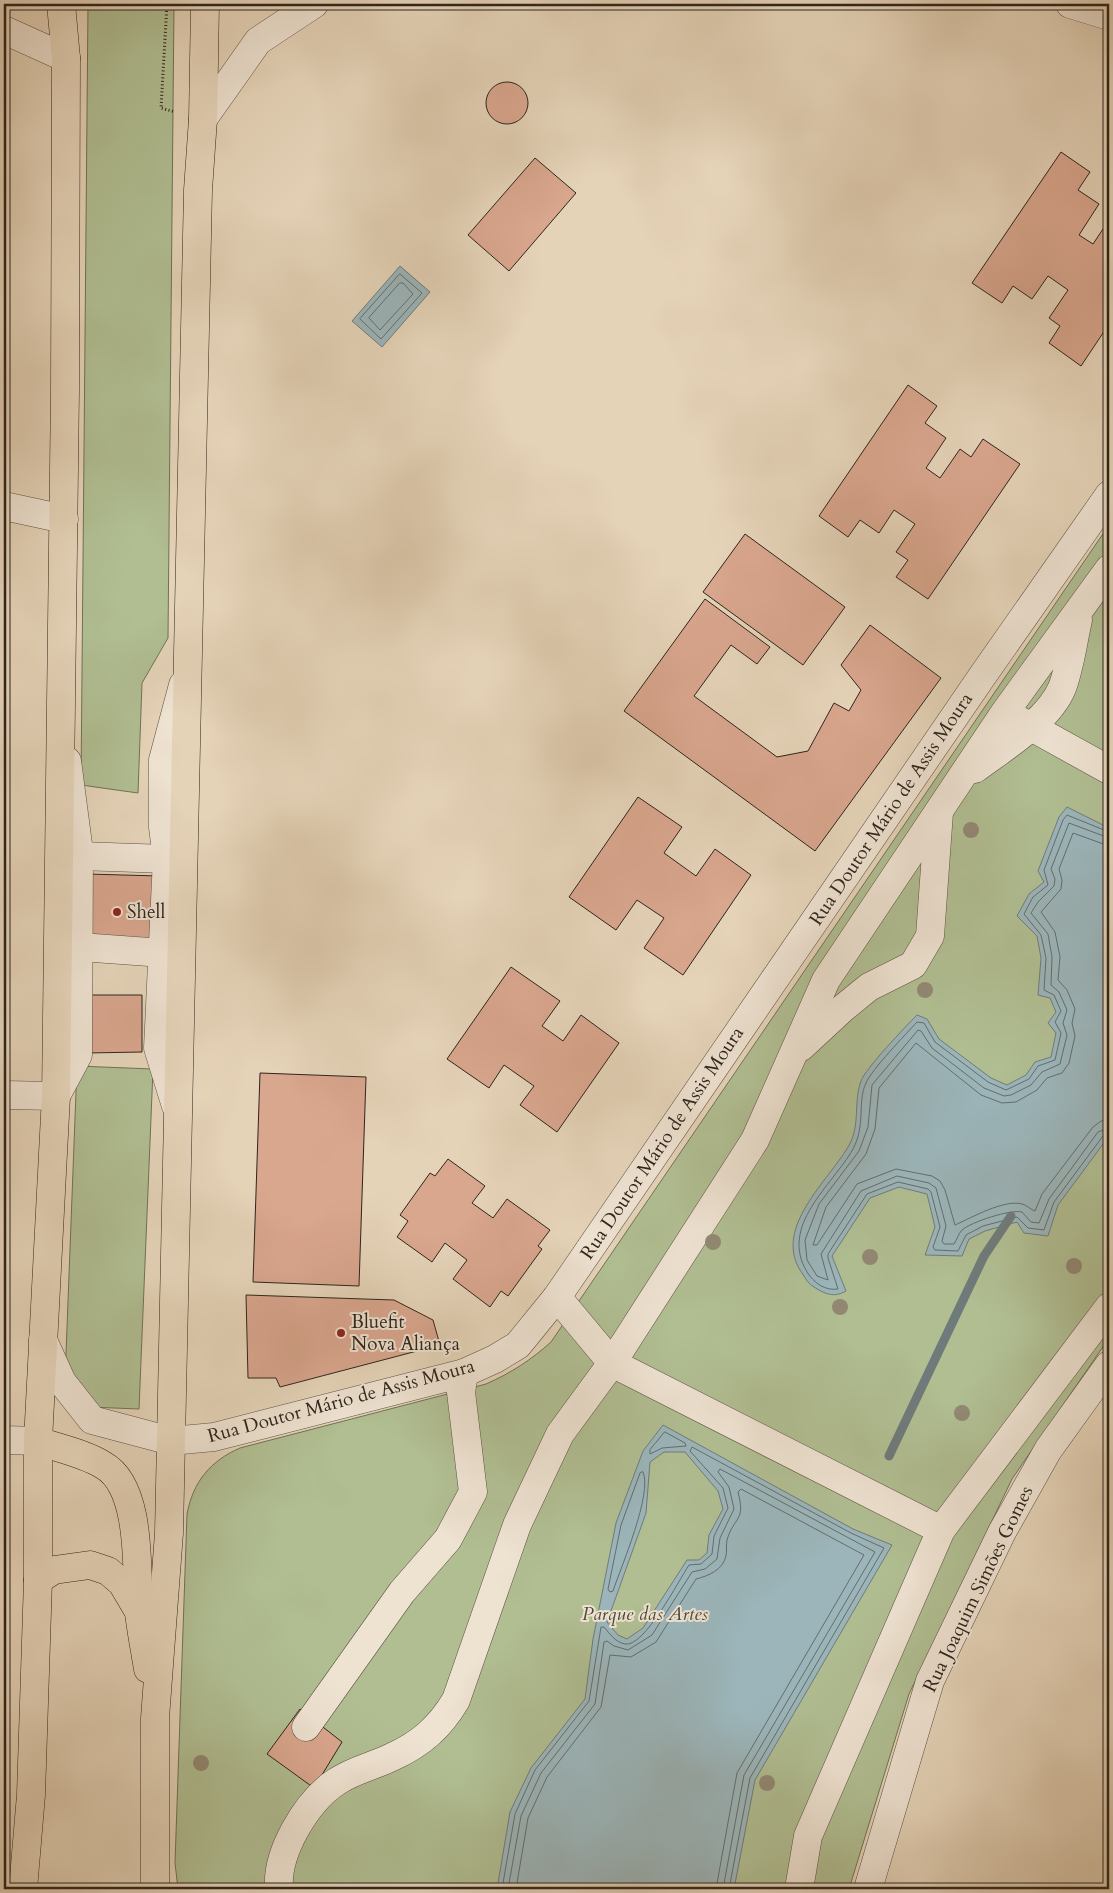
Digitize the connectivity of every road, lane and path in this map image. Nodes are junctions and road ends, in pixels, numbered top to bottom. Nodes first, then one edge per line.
1 (61, 4) edge
2 (167, 4) edge
3 (205, 4) edge
4 (314, 4) edge
5 (1070, 4) edge
6 (1109, 16) edge
7 (4, 30) edge
8 (66, 58) junction
9 (203, 119) junction
10 (1109, 495) edge
11 (4, 506) edge
12 (64, 519) junction
13 (1109, 569) edge
14 (1080, 609) junction
15 (187, 668) junction
16 (1005, 712) junction
17 (61, 721) junction
18 (1031, 727) junction
19 (1109, 770) edge
20 (960, 780) junction
21 (939, 811) junction
22 (79, 856) junction
23 (167, 859) junction
24 (80, 947) junction
25 (163, 953) junction
26 (792, 1055) junction
27 (4, 1095) edge
28 (56, 1096) junction
29 (179, 1114) junction
30 (557, 1297) junction
31 (1109, 1307) edge
32 (44, 1340) junction
33 (612, 1364) junction
34 (1109, 1366) edge
35 (464, 1373) junction
36 (4, 1440) edge
37 (38, 1441) junction
38 (171, 1441) junction
39 (941, 1530) junction
40 (38, 1580) junction
41 (139, 1612) junction
42 (155, 1718) junction
43 (306, 1727) dead end
44 (23, 1889) edge
45 (155, 1889) edge
46 (279, 1889) edge
47 (799, 1889) edge
48 (868, 1889) edge

1 - 8 main road
2 - 9 path
3 - 9 main road
4 - 9 street
5 - 6 street
7 - 8 street
8 - 12 main road
9 - 15 main road
10 - 30 street, Rua Doutor Mário de Assis Moura
11 - 12 street
12 - 17 main road
13 - 14 street
14 - 16 street
14 - 18 street
15 - 23 street
15 - 29 main road
16 - 18 street
16 - 20 street
17 - 22 street
17 - 28 main road
18 - 19 street
18 - 20 street
20 - 21 street
21 - 26 street
21 - 26 street
22 - 23 street
22 - 24 street
23 - 25 street
24 - 25 street
24 - 28 street
25 - 29 street
26 - 33 street
27 - 28 street
28 - 32 main road
29 - 38 main road
30 - 33 street
30 - 35 street, Rua Doutor Mário de Assis Moura
31 - 39 street
32 - 37 main road
32 - 38 street, Rua Doutor Mário de Assis Moura
33 - 39 street
33 - 46 street
34 - 48 street, Rua Joaquim Simões Gomes
35 - 38 street, Rua Doutor Mário de Assis Moura
35 - 43 street
36 - 37 street
37 - 40 main road
37 - 41 main road
38 - 42 main road
39 - 47 street
40 - 41 main road
40 - 44 main road
41 - 42 main road
42 - 45 main road

